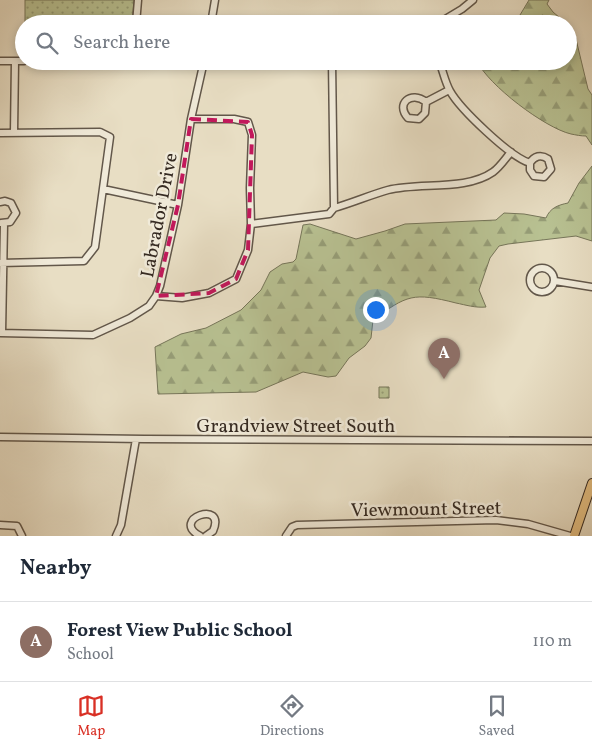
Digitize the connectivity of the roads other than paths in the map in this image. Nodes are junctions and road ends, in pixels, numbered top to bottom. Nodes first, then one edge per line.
1 (138, 0) edge
2 (215, 0) edge
3 (473, 0) edge
4 (137, 15) edge
5 (212, 15) edge
6 (452, 15) edge
7 (0, 61) edge
8 (15, 61) joint
9 (202, 70) edge
10 (332, 70) edge
11 (442, 70) edge
12 (449, 90) junction
13 (426, 102) dead end
14 (191, 119) junction
15 (14, 132) junction
16 (0, 133) edge
17 (511, 152) junction
18 (530, 163) dead end
19 (103, 189) junction
20 (0, 202) edge
21 (178, 205) junction
22 (334, 208) junction
23 (2, 223) edge
24 (251, 224) junction
25 (2, 263) edge
26 (555, 281) dead end
27 (592, 286) edge
28 (156, 296) junction
29 (1, 333) edge
30 (0, 436) edge
31 (136, 439) junction
32 (592, 441) edge
33 (592, 483) edge
34 (0, 525) edge
35 (22, 536) edge
36 (116, 536) edge
37 (200, 536) edge
38 (206, 536) edge
39 (286, 536) edge
40 (570, 536) edge
41 (574, 536) edge

1 - 4 street
2 - 5 street
3 - 6 street
7 - 8 street
8 - 15 street
9 - 14 street, Labrador Drive
10 - 22 street
11 - 12 street
12 - 13 street
12 - 17 street
14 - 21 street, Labrador Drive
14 - 24 street
15 - 16 street
15 - 19 street
17 - 18 street
17 - 22 street
19 - 21 street
19 - 25 street
20 - 23 street
21 - 28 street, Labrador Drive
22 - 24 street
23 - 25 street
24 - 28 street
25 - 29 street
26 - 27 street
28 - 29 street, Labrador Drive
30 - 31 street, Grandview Street South
31 - 32 street, Grandview Street South
31 - 36 street
33 - 41 main road
34 - 35 street
37 - 38 street
39 - 40 street, Viewmount Street

